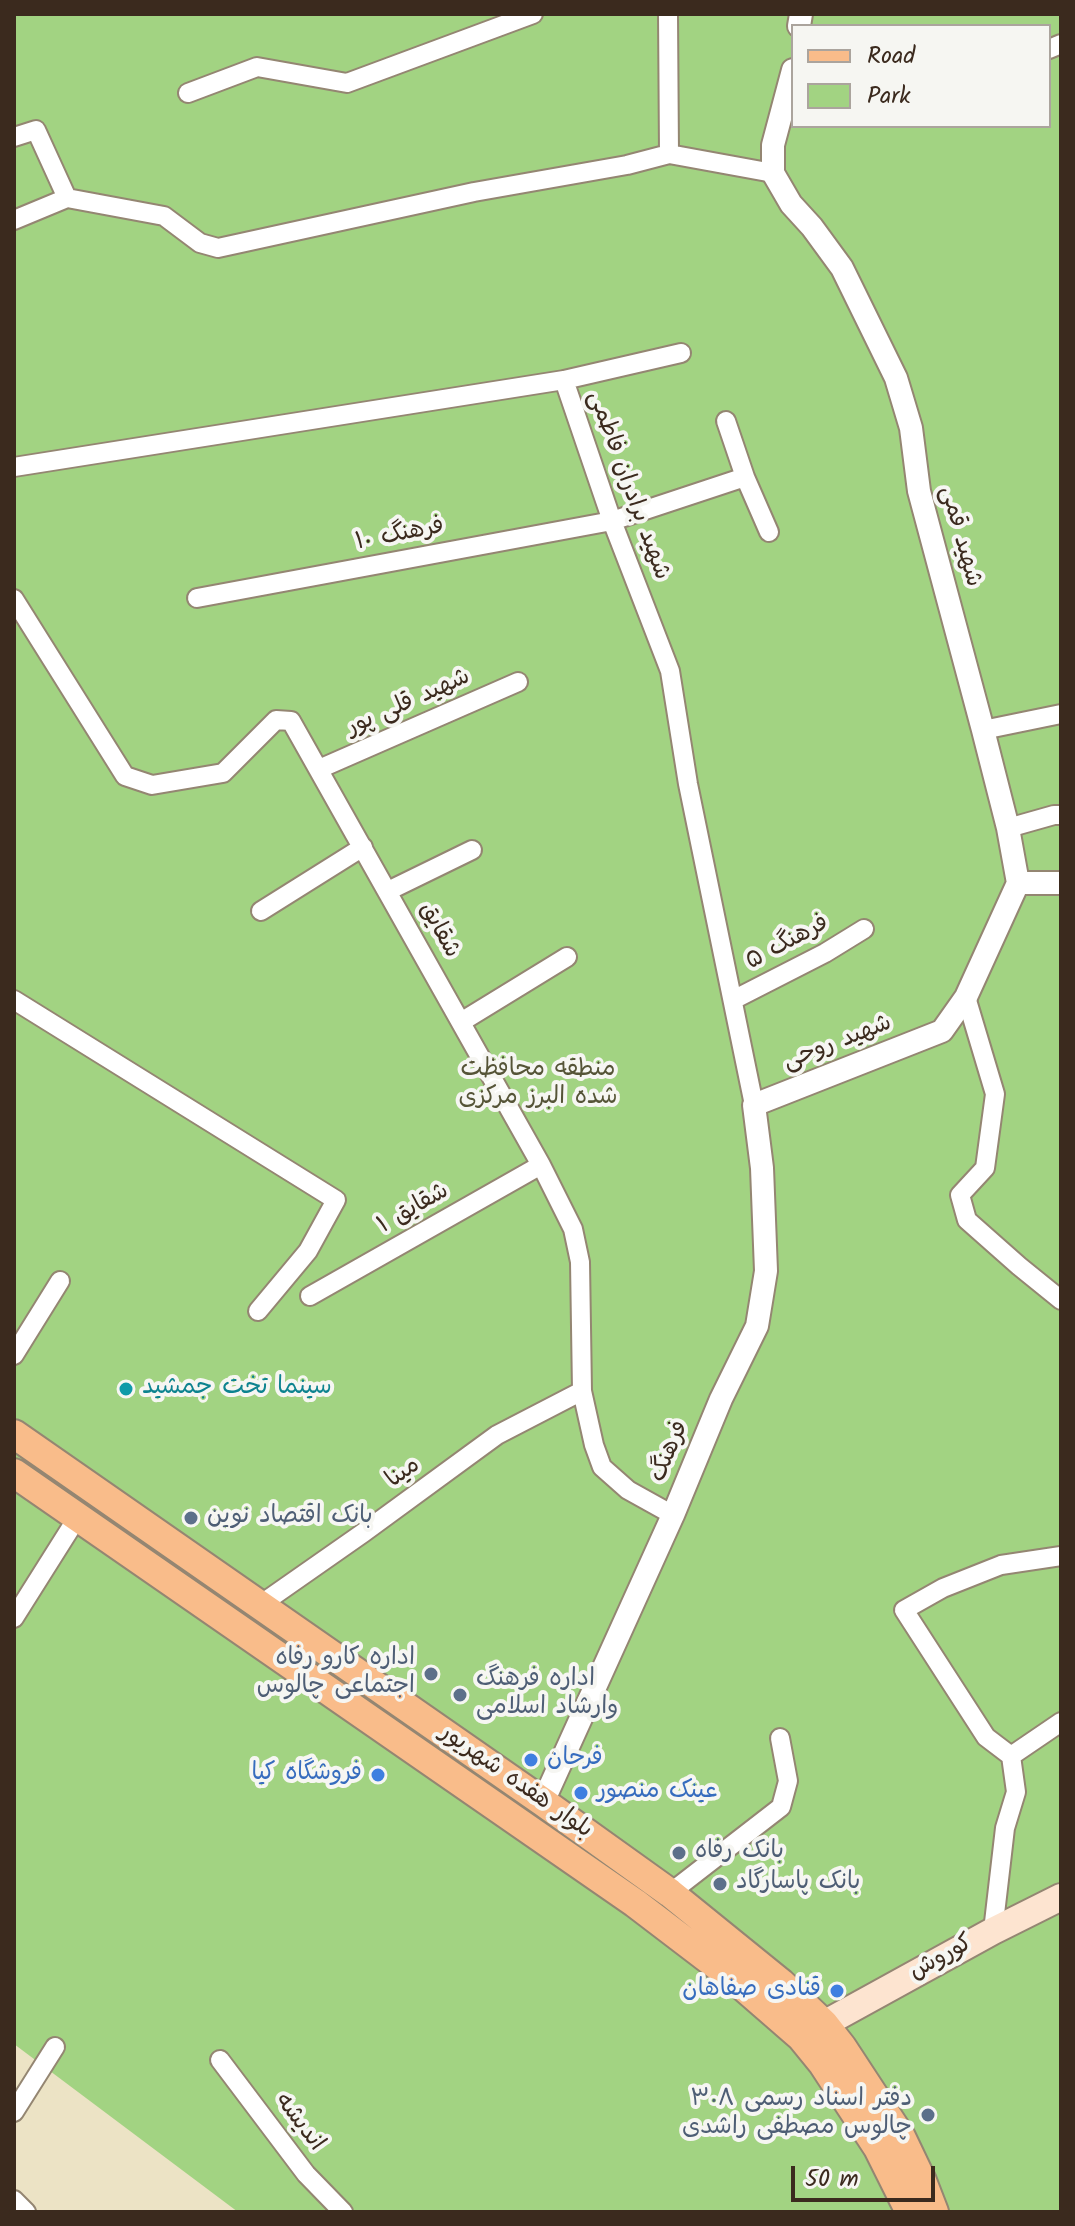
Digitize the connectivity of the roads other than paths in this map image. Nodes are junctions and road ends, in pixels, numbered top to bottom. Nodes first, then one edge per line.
1 (533, 14) edge
2 (668, 14) edge
3 (791, 78) edge
4 (188, 93) dead end
5 (14, 137) edge
6 (669, 154) junction
7 (773, 173) junction
8 (67, 198) junction
9 (14, 220) edge
10 (681, 353) dead end
11 (564, 380) junction
12 (726, 421) dead end
13 (14, 467) edge
14 (745, 477) junction
15 (612, 521) junction
16 (769, 532) dead end
17 (197, 598) dead end
18 (14, 599) edge
19 (518, 682) dead end
20 (1061, 714) edge
21 (983, 730) junction
22 (319, 769) junction
23 (1061, 815) edge
24 (1008, 828) junction
25 (363, 847) junction
26 (472, 850) dead end
27 (1018, 883) junction
28 (1061, 883) edge
29 (388, 891) junction
30 (261, 911) dead end
31 (864, 929) dead end
32 (567, 957) dead end
33 (966, 997) junction
34 (14, 1000) edge
35 (733, 1000) junction
36 (461, 1022) junction
37 (754, 1105) junction
38 (541, 1165) junction
39 (60, 1281) dead end
40 (310, 1296) dead end
41 (1061, 1300) edge
42 (258, 1311) dead end
43 (14, 1355) edge
44 (582, 1391) junction
45 (14, 1434) edge
46 (14, 1473) edge
47 (673, 1515) junction
48 (77, 1518) junction
49 (1061, 1556) edge
50 (260, 1605) junction
51 (14, 1618) edge
52 (1061, 1722) edge
53 (780, 1738) dead end
54 (1011, 1756) junction
55 (543, 1802) junction
56 (661, 1887) junction
57 (1061, 1897) edge
58 (635, 1903) junction
59 (993, 1931) junction
60 (824, 2024) junction
61 (55, 2047) dead end
62 (220, 2060) dead end
63 (14, 2112) edge
64 (14, 2200) edge
65 (26, 2212) edge
66 (343, 2212) edge
67 (910, 2212) edge
68 (934, 2212) edge

1 - 4 street
2 - 6 street
3 - 7 street
5 - 8 street
6 - 7 street
6 - 8 street
7 - 21 street, شهید قمی
8 - 9 street
10 - 11 street
11 - 13 street, شهید برادران فاطمی
11 - 15 street, شهید برادران فاطمی
12 - 14 street
14 - 15 street, فرهنگ ۱۰
14 - 16 street
15 - 17 street, فرهنگ ۱۰
15 - 35 street, شهید برادران فاطمی
18 - 22 street, شقایق
19 - 22 street, شهید قلی پور
20 - 21 street
21 - 24 street, شهید قمی
22 - 25 street, شقایق
23 - 24 street
24 - 27 street, شهید قمی
25 - 29 street, شقایق
25 - 30 street
26 - 29 street
27 - 28 street
27 - 33 street
29 - 36 street, شقایق
31 - 35 street, فرهنگ ۵
32 - 36 street
33 - 37 street, شهید روحی
33 - 41 street
34 - 42 street
35 - 37 street, شهید برادران فاطمی
36 - 38 street, شقایق
37 - 47 street, فرهنگ
38 - 40 street, شقایق ۱
38 - 44 street, شقایق
39 - 43 street
44 - 47 street, شقایق
44 - 50 street, مینا
45 - 50 main road, بلوار هفده شهریور
46 - 48 main road, بلوار هفده شهریور
47 - 55 street, فرهنگ
48 - 51 street
48 - 58 main road, بلوار هفده شهریور
49 - 54 street
50 - 55 main road, بلوار هفده شهریور
52 - 54 street
53 - 56 street
54 - 59 street
55 - 56 main road, بلوار هفده شهریور
56 - 58 main road
56 - 60 main road, بلوار هفده شهریور
57 - 59 main road, کوروش
58 - 67 main road, بلوار هفده شهریور
59 - 60 main road, کوروش
60 - 68 main road, بلوار هفده شهریور
61 - 63 street
62 - 66 street, اندیشه
64 - 65 street

